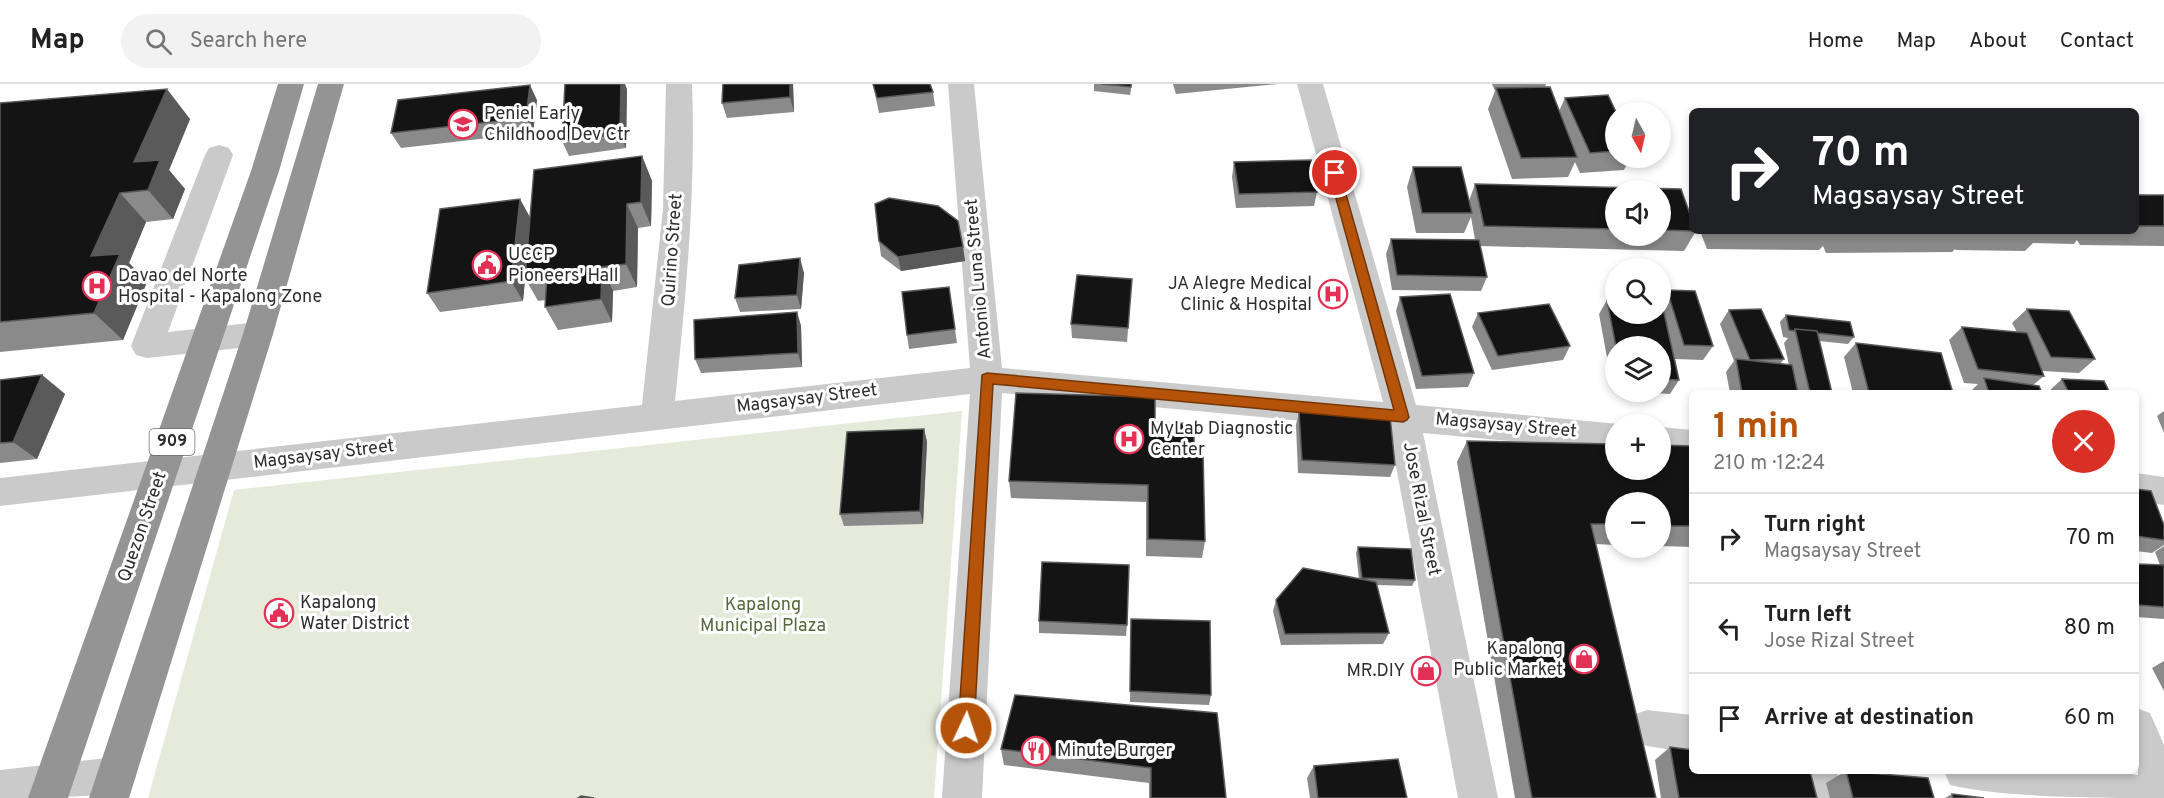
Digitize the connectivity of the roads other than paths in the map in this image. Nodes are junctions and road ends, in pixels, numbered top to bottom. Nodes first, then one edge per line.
1 (291, 84) edge
2 (332, 84) edge
3 (679, 84) edge
4 (961, 84) edge
5 (1310, 84) edge
6 (219, 155) dead end
7 (258, 334) junction
8 (208, 340) junction
9 (987, 379) junction
10 (657, 416) junction
11 (1403, 417) junction
12 (1605, 436) edge
13 (1671, 442) edge
14 (1689, 444) edge
15 (215, 467) junction
16 (161, 473) junction
17 (2139, 488) edge
18 (2164, 490) edge
19 (0, 492) edge
20 (1647, 728) dead end
21 (2139, 733) edge
22 (1689, 734) edge
23 (1818, 774) edge
24 (1986, 774) edge
25 (112, 787) edge
26 (0, 790) edge
27 (2164, 790) edge
28 (51, 791) edge
29 (962, 798) edge
30 (1478, 798) edge
31 (1824, 798) edge
32 (2164, 798) edge

1 - 8 highway, Quezon Street / 909
2 - 7 highway, 909
3 - 10 street, Quirino Street
4 - 9 street, Antonio Luna Street
5 - 11 street, Jose Rizal Street
6 - 8 street
7 - 8 street
7 - 15 highway, 909
8 - 16 highway, Quezon Street / 909
9 - 10 street, Magsaysay Street
9 - 11 street, Magsaysay Street
9 - 29 street, Antonio Luna Street
10 - 15 street, Magsaysay Street
11 - 12 street, Magsaysay Street
11 - 30 street, Jose Rizal Street
13 - 14 street
15 - 16 street, Magsaysay Street
15 - 25 highway, 909
16 - 19 street, Magsaysay Street
16 - 28 highway, Quezon Street / 909
17 - 18 street
20 - 22 street
21 - 27 street
23 - 31 street
24 - 32 street
25 - 28 street
26 - 28 street

